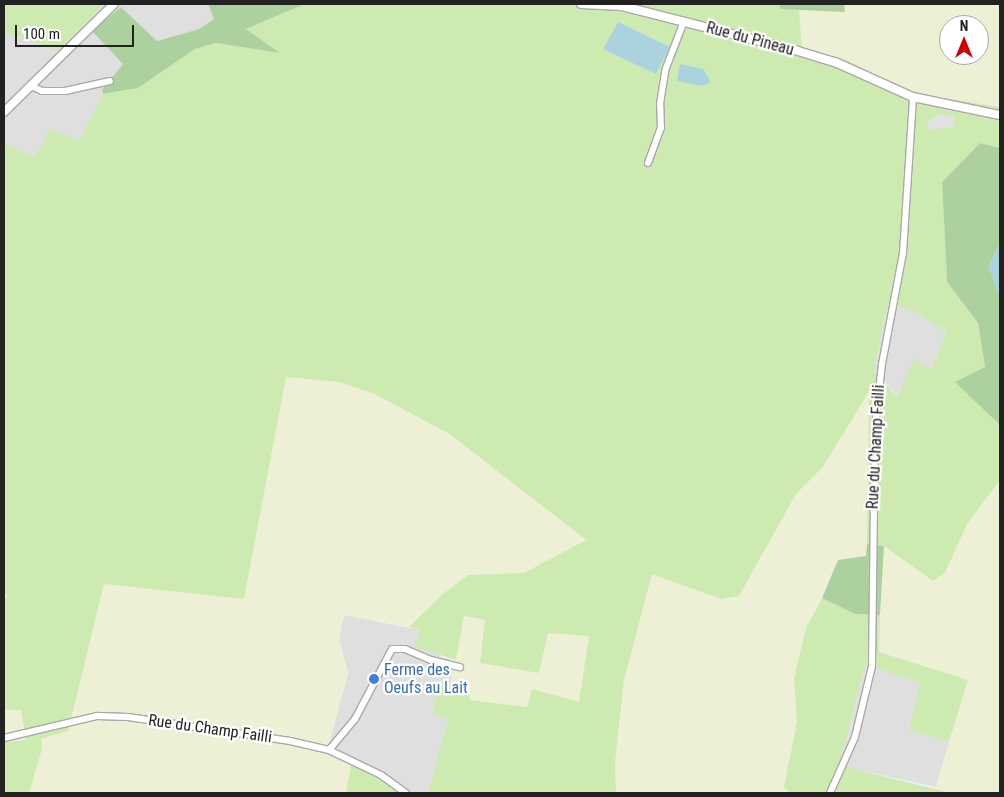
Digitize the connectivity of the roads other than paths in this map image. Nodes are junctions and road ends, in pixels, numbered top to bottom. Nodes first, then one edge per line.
1 (114, 4) edge
2 (581, 4) edge
3 (684, 22) junction
4 (110, 80) dead end
5 (31, 86) junction
6 (913, 97) junction
7 (4, 112) edge
8 (1000, 114) edge
9 (648, 163) dead end
10 (460, 666) dead end
11 (4, 738) edge
12 (329, 750) junction
13 (406, 793) edge
14 (830, 793) edge

1 - 5 street
2 - 3 street, Rue du Pineau
3 - 6 street, Rue du Pineau
3 - 9 street
4 - 5 street
5 - 7 street
6 - 8 street, Rue du Pineau
6 - 14 street, Rue du Champ Failli
10 - 12 street
11 - 12 street, Rue du Champ Failli
12 - 13 street, Rue du Champ Failli

